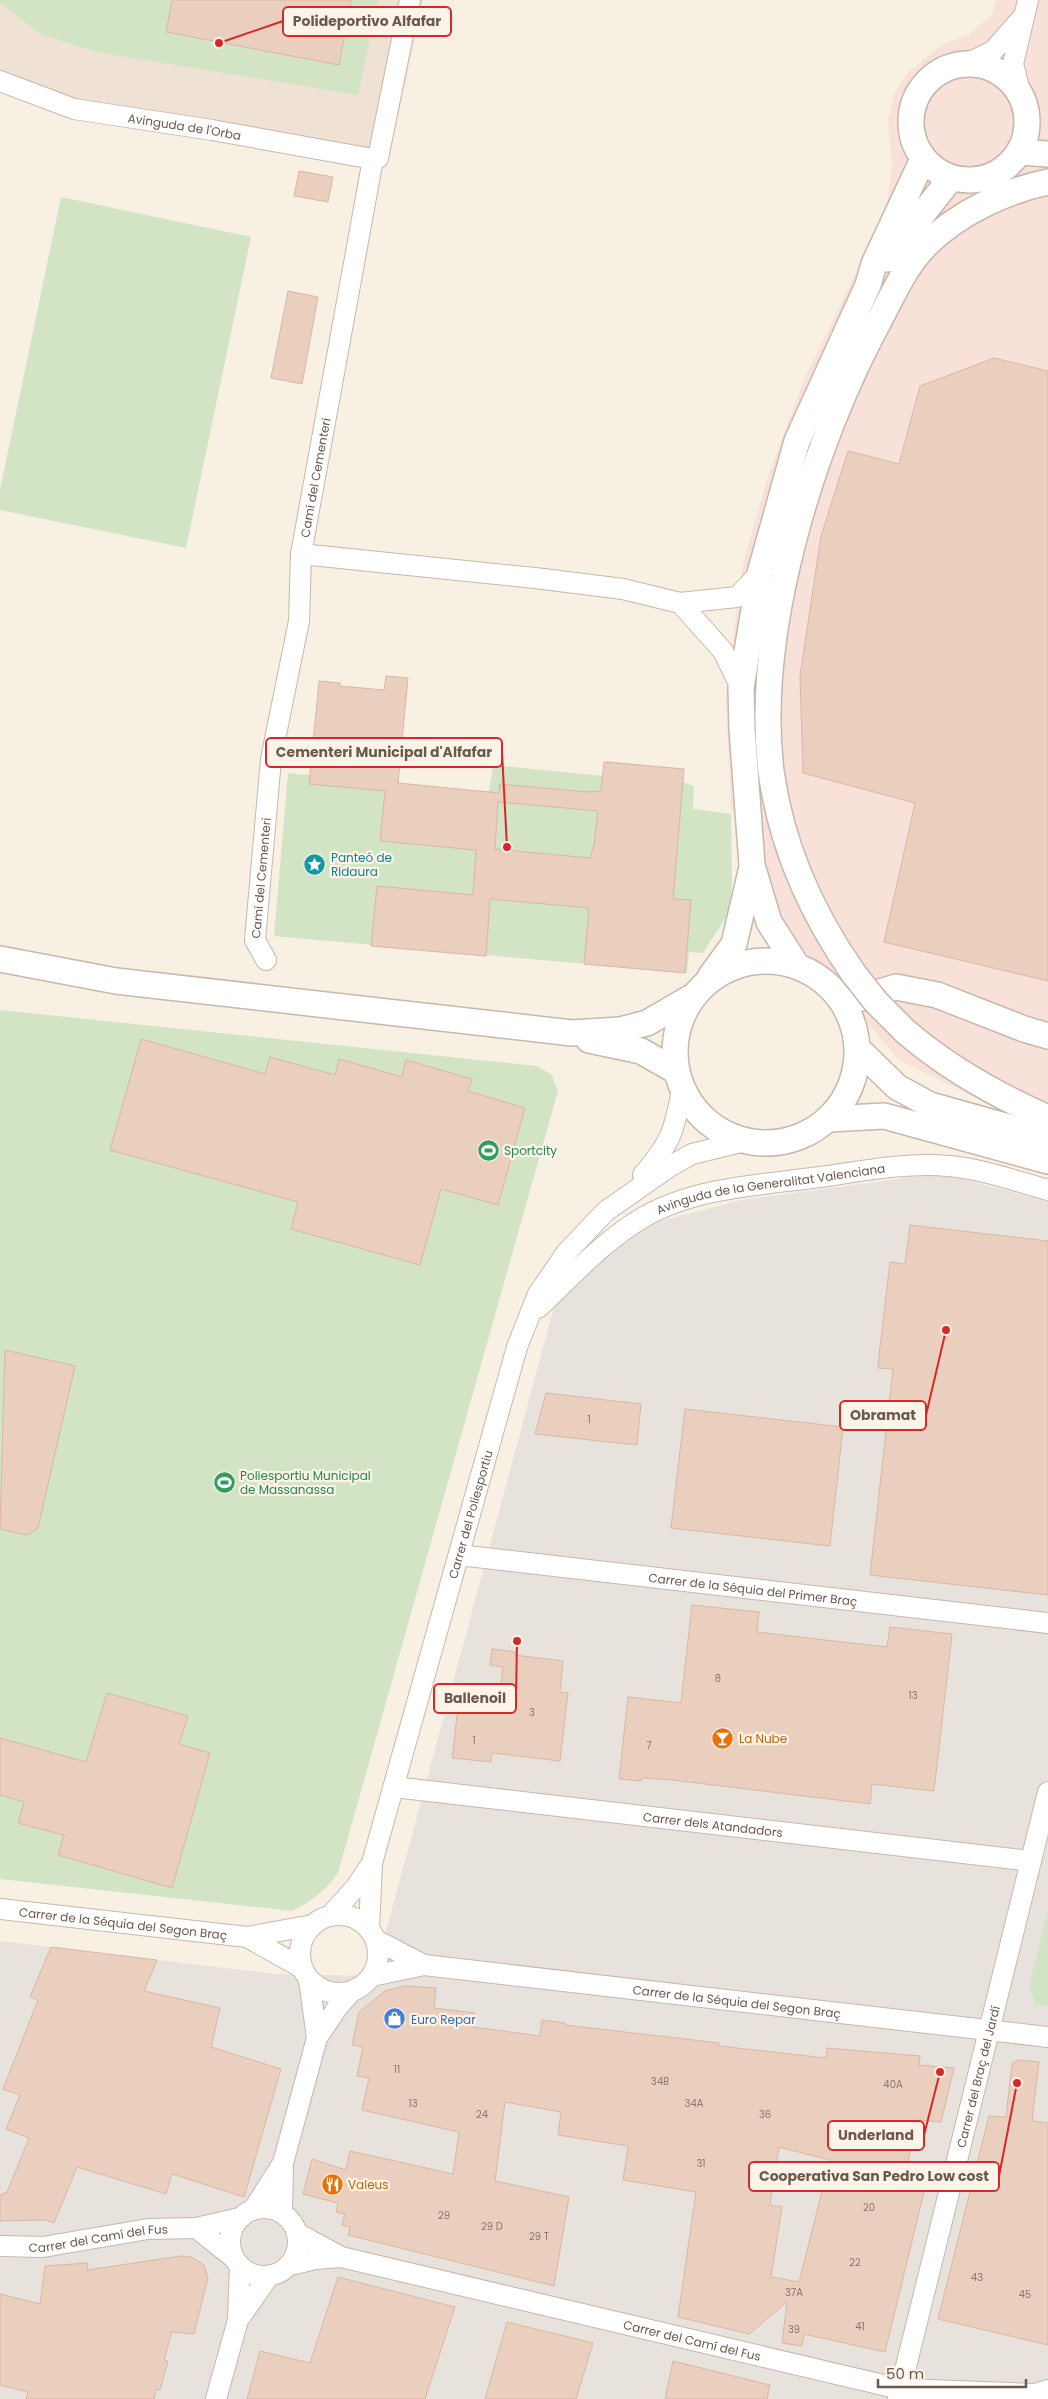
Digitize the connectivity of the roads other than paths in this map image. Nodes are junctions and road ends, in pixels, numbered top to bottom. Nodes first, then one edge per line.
1 (410, 0) edge
2 (1026, 8) edge
3 (968, 63) junction
4 (0, 81) edge
5 (1022, 98) junction
6 (1048, 123) edge
7 (1020, 152) junction
8 (1048, 154) edge
9 (373, 159) junction
10 (923, 159) junction
11 (951, 178) junction
12 (1048, 182) edge
13 (868, 285) junction
14 (300, 554) junction
15 (760, 573) junction
16 (680, 604) junction
17 (741, 688) junction
18 (752, 864) junction
19 (0, 959) edge
20 (266, 960) dead end
21 (797, 966) junction
22 (698, 990) junction
23 (844, 1003) junction
24 (572, 1033) junction
25 (1048, 1036) edge
26 (858, 1049) junction
27 (679, 1081) junction
28 (1048, 1118) edge
29 (830, 1119) junction
30 (1048, 1138) edge
31 (745, 1141) junction
32 (1048, 1161) edge
33 (1048, 1190) edge
34 (624, 1198) junction
35 (529, 1317) junction
36 (459, 1555) junction
37 (1048, 1623) edge
38 (394, 1787) junction
39 (1048, 1792) edge
40 (1031, 1862) junction
41 (372, 1863) junction
42 (0, 1909) edge
43 (322, 1920) junction
44 (372, 1934) junction
45 (247, 1937) junction
46 (424, 1965) junction
47 (306, 1974) junction
48 (372, 1976) junction
49 (350, 1992) junction
50 (990, 2031) junction
51 (1048, 2037) edge
52 (317, 2038) junction
53 (283, 2164) junction
54 (282, 2212) junction
55 (246, 2214) junction
56 (196, 2228) junction
57 (298, 2233) junction
58 (0, 2246) edge
59 (341, 2257) junction
60 (237, 2262) junction
61 (290, 2264) junction
62 (269, 2276) junction
63 (238, 2320) junction
64 (1048, 2390) edge
65 (899, 2394) edge
66 (216, 2399) edge

1 - 9 street, Camí del Cementeri
2 - 3 street
2 - 5 street
3 - 5 street
3 - 10 street
4 - 9 street, Avinguda de l'Orba
5 - 6 street
5 - 7 street
7 - 8 street
7 - 11 street
9 - 14 street, Camí del Cementeri
10 - 11 street
10 - 13 street
11 - 13 street
12 - 28 street, bridge
13 - 15 street
14 - 16 street
14 - 20 street, Camí del Cementeri
15 - 16 street
15 - 17 street
16 - 17 street
17 - 18 street
18 - 21 street
18 - 22 street
19 - 24 street
21 - 22 street
21 - 23 street
22 - 24 street
22 - 27 street
23 - 25 street
23 - 26 street
24 - 27 street
26 - 29 street
26 - 30 street
27 - 31 street
27 - 34 street, Carrer del Poliesportiu
29 - 31 street
29 - 32 street
31 - 34 street, Carrer del Poliesportiu
33 - 35 street, Avinguda de la Generalitat Valenciana
34 - 35 street, Carrer del Poliesportiu
35 - 36 street, Carrer del Poliesportiu
36 - 37 street, Carrer de la Séquia del Primer Braç
36 - 38 street, Carrer del Poliesportiu
38 - 40 street, Carrer dels Atandadors
38 - 41 street, Carrer del Poliesportiu
39 - 40 street, Carrer del Braç del Jardí
40 - 50 street, Carrer del Braç del Jardí
41 - 43 street, Carrer del Poliesportiu
41 - 44 street, Carrer del Poliesportiu
42 - 45 street, Carrer de la Séquia del Segon Braç
43 - 44 street
43 - 45 street, Carrer de la Séquia del Segon Braç
43 - 47 street
44 - 46 street, Carrer de la Séquia del Segon Braç
44 - 48 street
45 - 47 street, Carrer de la Séquia del Segon Braç
46 - 48 street, Carrer de la Séquia del Segon Braç
46 - 50 street, Carrer de la Séquia del Segon Braç
47 - 49 street
47 - 52 street
48 - 49 street
49 - 52 street
50 - 51 street, Carrer de la Séquia del Segon Braç
50 - 65 street, Carrer del Braç del Jardí
52 - 53 street
53 - 54 street
53 - 55 street
54 - 55 street
54 - 57 street
55 - 56 street, Carrer del Camí del Fus
55 - 60 street
56 - 58 street, Carrer del Camí del Fus
56 - 60 street
57 - 59 street, Carrer del Camí del Fus
57 - 61 street
59 - 61 street, Carrer del Camí del Fus
59 - 65 street, Carrer del Camí del Fus
60 - 62 street
60 - 63 street
61 - 62 street
62 - 63 street
63 - 66 street
64 - 65 street, Carrer del Camí del Fus

